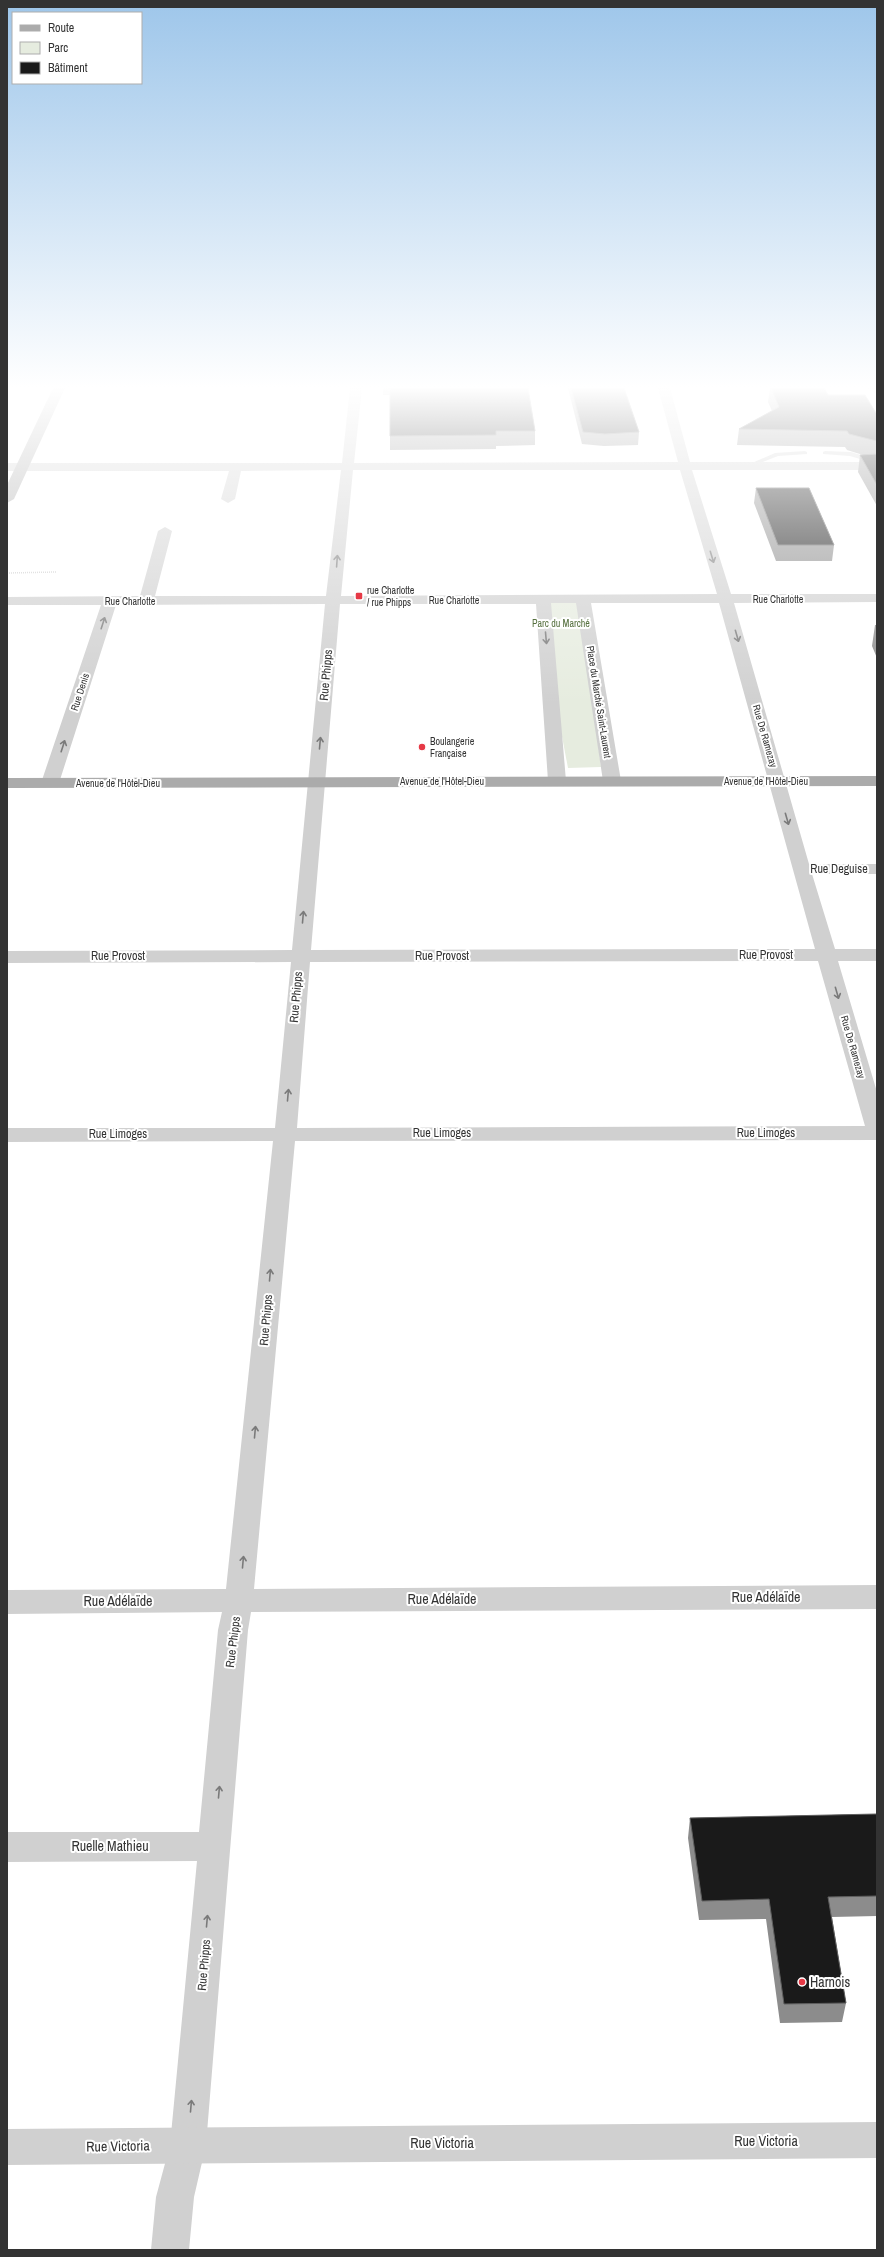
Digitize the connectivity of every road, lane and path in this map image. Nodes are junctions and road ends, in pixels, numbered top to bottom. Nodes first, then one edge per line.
1 (229, 493) edge
2 (344, 493) edge
3 (693, 493) edge
4 (228, 499) dead end
5 (165, 531) dead end
6 (56, 572) dead end
7 (7, 573) edge
8 (877, 598) edge
9 (543, 599) junction
10 (583, 599) junction
11 (726, 599) junction
12 (333, 600) junction
13 (7, 601) edge
14 (110, 601) junction
15 (146, 601) junction
16 (557, 781) junction
17 (612, 781) junction
18 (777, 781) junction
19 (877, 781) edge
20 (316, 782) junction
21 (7, 783) edge
22 (50, 783) junction
23 (801, 869) junction
24 (877, 869) edge
25 (826, 955) junction
26 (877, 955) edge
27 (299, 956) junction
28 (7, 957) edge
29 (877, 1129) edge
30 (877, 1133) edge
31 (284, 1134) junction
32 (7, 1135) edge
33 (877, 1597) edge
34 (239, 1601) junction
35 (7, 1602) edge
36 (214, 1846) junction
37 (7, 1847) edge
38 (877, 2140) edge
39 (188, 2145) junction
40 (7, 2147) edge
41 (170, 2250) edge

1 - 4 street
12 -> 2 street, Rue Phipps
3 -> 11 street, Rue De Ramezay
5 - 15 street
6 - 7 path
8 - 11 street, Rue Charlotte
9 - 10 street, Rue Charlotte
9 - 12 street, Rue Charlotte
9 -> 16 street
10 - 11 street, Rue Charlotte
10 - 17 street, Place du Marché Saint-Laurent
11 -> 18 street, Rue De Ramezay
12 - 15 street, Rue Charlotte
20 -> 12 street, Rue Phipps
13 - 14 street, Rue Charlotte
14 - 15 street, Rue Charlotte
22 -> 14 street, Rue Denis
16 - 17 main road, Avenue de l'Hôtel-Dieu
16 - 20 main road, Avenue de l'Hôtel-Dieu
17 - 18 main road, Avenue de l'Hôtel-Dieu
18 - 19 main road, Avenue de l'Hôtel-Dieu
18 -> 23 street, Rue De Ramezay
20 - 22 main road, Avenue de l'Hôtel-Dieu
27 -> 20 street, Rue Phipps
21 - 22 main road, Avenue de l'Hôtel-Dieu
23 - 24 street, Rue Deguise
23 - 25 street, Rue De Ramezay
25 - 26 street, Rue Provost
25 - 27 street, Rue Provost
25 -> 29 street, Rue De Ramezay
27 - 28 street, Rue Provost
31 -> 27 street, Rue Phipps
30 - 31 street, Rue Limoges
31 - 32 street, Rue Limoges
34 -> 31 street, Rue Phipps
33 - 34 street, Rue Adélaïde
34 - 35 street, Rue Adélaïde
36 -> 34 street, Rue Phipps
36 - 37 street, Ruelle Mathieu
39 -> 36 street, Rue Phipps
38 - 39 street, Rue Victoria
39 - 40 street, Rue Victoria
39 - 41 street, Rue Phipps

